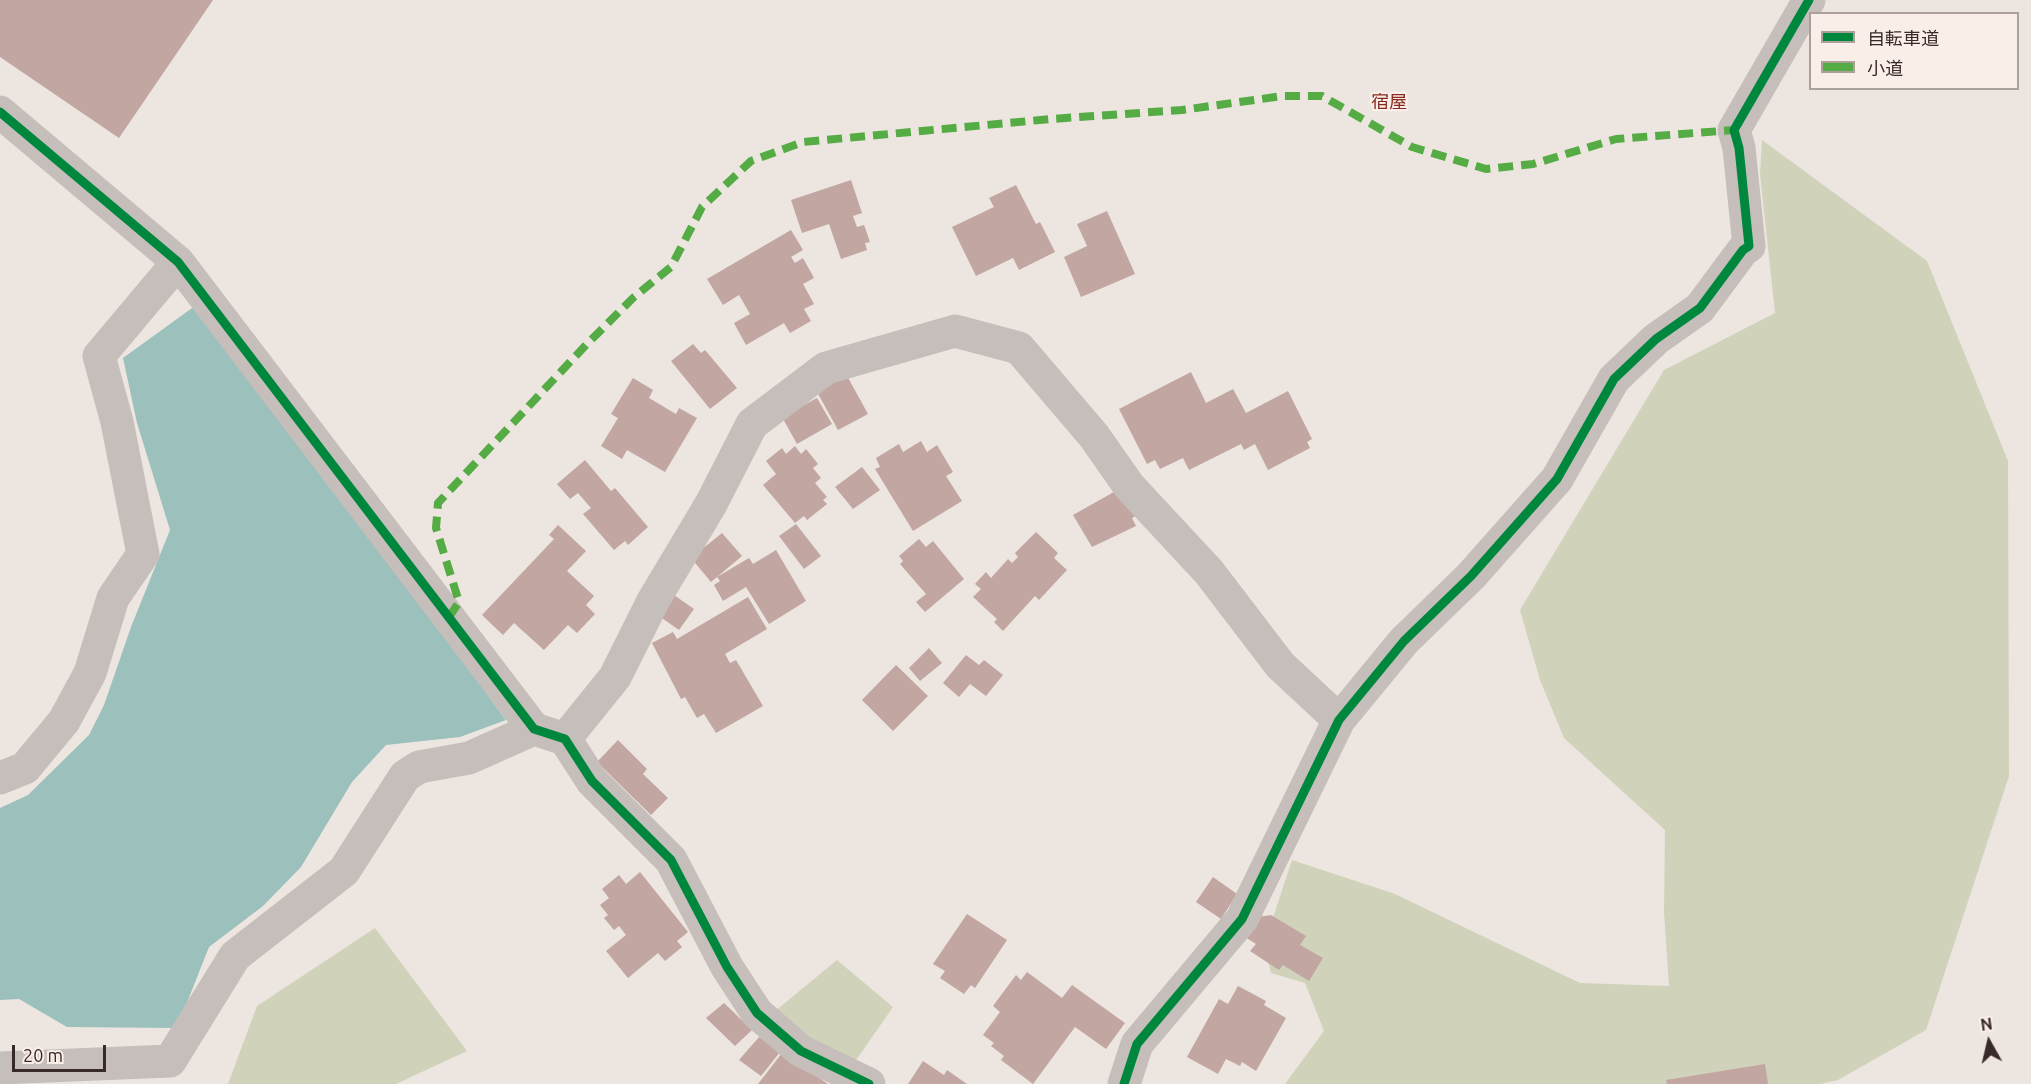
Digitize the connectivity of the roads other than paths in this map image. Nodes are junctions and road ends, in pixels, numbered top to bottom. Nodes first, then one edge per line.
1 (1809, 0) edge
2 (0, 112) edge
3 (178, 262) junction
4 (1339, 720) junction
5 (534, 729) junction
6 (565, 739) junction
7 (0, 778) edge
8 (0, 1068) edge
9 (869, 1084) edge
10 (1124, 1084) edge

1 - 4 street
2 - 3 street
3 - 5 street
3 - 7 street
4 - 6 street
4 - 10 street
5 - 6 street
5 - 8 street
6 - 9 street

